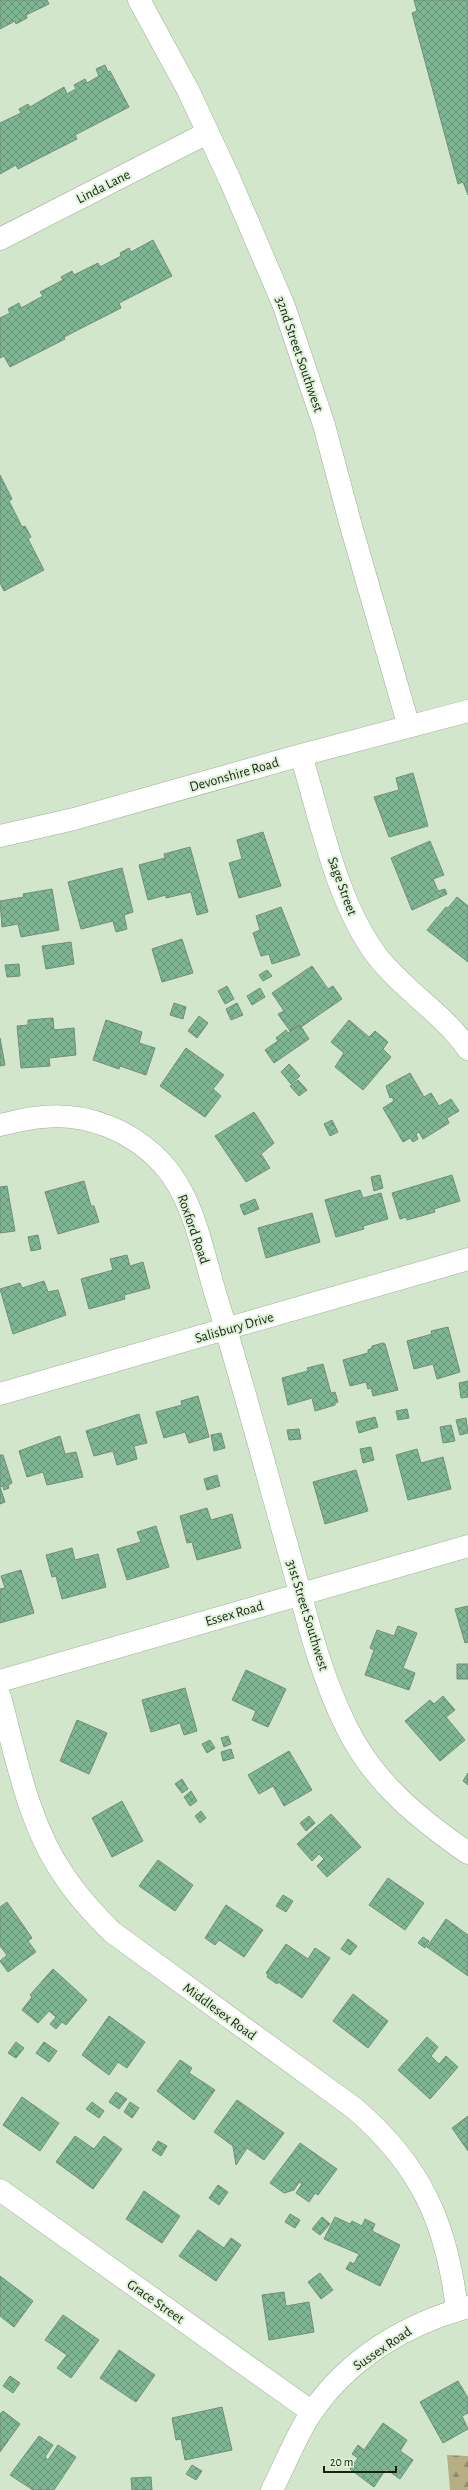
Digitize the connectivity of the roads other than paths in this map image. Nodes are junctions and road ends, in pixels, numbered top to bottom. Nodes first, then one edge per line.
1 (140, 0) edge
2 (207, 133) junction
3 (0, 239) edge
4 (468, 711) edge
5 (409, 727) junction
6 (301, 755) junction
7 (0, 836) edge
8 (468, 1049) edge
9 (0, 1125) edge
10 (468, 1259) edge
11 (226, 1330) junction
12 (0, 1394) edge
13 (468, 1546) edge
14 (300, 1593) junction
15 (0, 1681) edge
16 (0, 1697) edge
17 (468, 1853) edge
18 (0, 2190) edge
19 (463, 2309) edge
20 (312, 2412) junction
21 (272, 2490) edge

1 - 2 street, 32nd Street Southwest
2 - 3 street, Linda Lane
2 - 5 street, 32nd Street Southwest
4 - 5 street, Devonshire Road
5 - 6 street, Devonshire Road
6 - 7 street, Devonshire Road
6 - 8 street, Sage Street
9 - 11 street, Roxford Road
10 - 11 street, Salisbury Drive
11 - 12 street, Salisbury Drive
11 - 14 street, 31st Street Southwest
13 - 14 street, Essex Road
14 - 15 street, Essex Road
14 - 17 street, 31st Street Southwest
16 - 19 street, Middlesex Road
18 - 20 street, Grace Street
19 - 20 street, Sussex Road
20 - 21 street, Sussex Road

